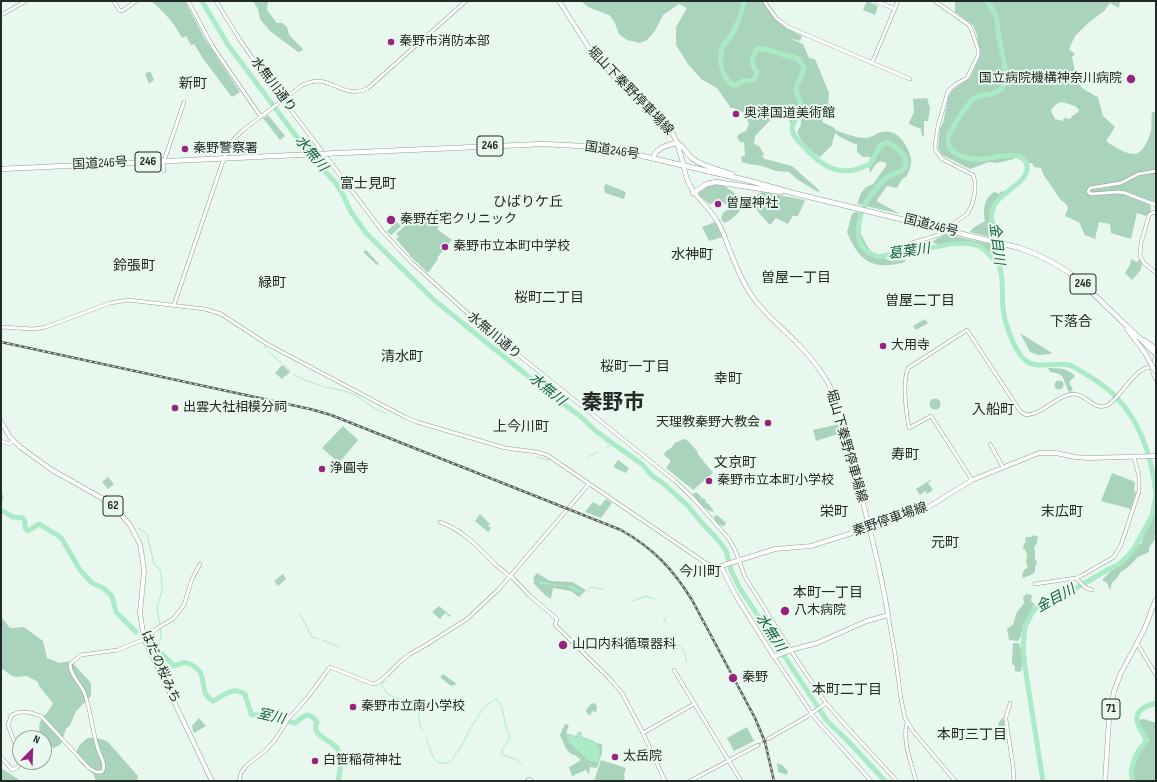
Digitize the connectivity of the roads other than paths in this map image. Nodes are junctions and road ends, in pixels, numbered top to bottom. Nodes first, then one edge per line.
1 (26, 1) edge
2 (114, 1) edge
3 (136, 1) edge
4 (188, 1) edge
5 (216, 1) edge
6 (466, 1) edge
7 (559, 1) edge
8 (764, 1) edge
9 (876, 1) edge
10 (898, 1) edge
11 (935, 1) edge
12 (895, 9) junction
13 (1, 15) edge
14 (872, 63) junction
15 (910, 79) dead end
16 (282, 101) junction
17 (184, 102) dead end
18 (261, 116) junction
19 (677, 143) junction
20 (224, 158) junction
21 (653, 158) junction
22 (164, 161) junction
23 (682, 163) dead end
24 (684, 168) dead end
25 (1, 169) edge
26 (164, 171) dead end
27 (1156, 171) edge
28 (750, 181) junction
29 (693, 193) junction
30 (793, 193) junction
31 (1156, 205) edge
32 (1156, 212) edge
33 (947, 230) junction
34 (908, 250) dead end
35 (1156, 273) edge
36 (174, 305) junction
37 (1115, 315) junction
38 (1, 326) edge
39 (1155, 351) edge
40 (1154, 366) edge
41 (1156, 372) edge
42 (1156, 380) edge
43 (1, 422) edge
44 (1, 441) edge
45 (13, 441) junction
46 (990, 444) dead end
47 (1134, 457) junction
48 (1154, 457) edge
49 (1003, 467) junction
50 (972, 480) junction
51 (589, 484) junction
52 (440, 522) dead end
53 (869, 527) junction
54 (737, 561) junction
55 (200, 564) dead end
56 (722, 565) junction
57 (511, 576) junction
58 (1077, 578) junction
59 (1035, 584) dead end
60 (1092, 590) dead end
61 (1156, 599) edge
62 (888, 615) junction
63 (144, 639) junction
64 (1137, 643) junction
65 (790, 650) junction
66 (775, 656) junction
67 (674, 670) dead end
68 (1156, 675) edge
69 (1010, 703) dead end
70 (694, 704) junction
71 (825, 704) junction
72 (813, 712) junction
73 (907, 721) junction
74 (643, 733) junction
75 (12, 736) edge
76 (768, 739) tunnel mouth
77 (758, 745) tunnel mouth
78 (1, 757) edge
79 (728, 761) junction
80 (12, 770) edge
81 (212, 781) edge
82 (239, 781) edge
83 (527, 781) edge
84 (532, 781) edge
85 (665, 781) edge
86 (690, 781) edge
87 (741, 781) edge
88 (872, 781) edge
89 (897, 781) edge
90 (916, 781) edge
91 (955, 781) edge
92 (1014, 781) edge
93 (1105, 781) edge

1 - 13 street
2 - 3 street
4 - 18 street
5 - 16 street, 水無川通り
6 - 16 street
7 - 19 main road, 堀山下秦野停車場線
8 - 14 street
9 - 12 street
10 - 12 street
11 - 33 street
12 - 14 street
14 - 15 street
16 - 18 street
16 - 54 street, 水無川通り
17 - 22 street
18 - 20 street
19 - 21 highway
19 - 23 main road, 堀山下秦野停車場線
19 - 28 highway
20 - 21 highway, 国道246号 / 246, bridge
20 - 22 highway, 国道246号 / 246
20 - 36 street
21 - 28 highway, 国道246号 / 246
22 - 25 highway, 国道246号 / 246
22 - 26 street
24 - 29 main road, 堀山下秦野停車場線
27 - 31 street
28 - 30 highway, 国道246号 / 246
29 - 30 highway
29 - 53 main road, 堀山下秦野停車場線
30 - 33 highway, 国道246号 / 246
32 - 35 street
33 - 34 street
33 - 37 highway, 国道246号 / 246
36 - 38 street
36 - 51 street
37 - 39 highway, 246
37 - 41 main road, bridge
39 - 40 main road
40 - 42 main road
40 - 50 street
43 - 45 main road, はだの桜みち / 62
44 - 45 street
45 - 63 main road, はだの桜みち / 62
46 - 49 street
47 - 48 main road, 秦野停車場線
47 - 49 main road, 秦野停車場線
47 - 58 street
49 - 50 main road, 秦野停車場線
50 - 53 main road, 秦野停車場線
51 - 56 street
51 - 57 street
52 - 57 street
53 - 54 main road, 秦野停車場線
53 - 62 main road, 堀山下秦野停車場線
54 - 56 main road, 秦野停車場線
54 - 65 street, 水無川通り
55 - 63 street
56 - 66 main road
57 - 74 street
57 - 82 street
58 - 59 street
58 - 60 street
61 - 64 main road, 71
62 - 65 main road
62 - 73 street
63 - 75 street
63 - 81 main road, はだの桜みち / 62
64 - 68 street
64 - 93 main road, 71
65 - 66 main road
65 - 71 street, 水無川通り
66 - 72 street
67 - 70 street
69 - 92 street
70 - 74 street
70 - 79 street
71 - 72 street
71 - 89 street, 水無川通り
72 - 76 street
72 - 88 street
73 - 90 street
73 - 91 street
74 - 85 street
77 - 79 street
78 - 80 street
79 - 86 street
79 - 87 street
83 - 84 street

